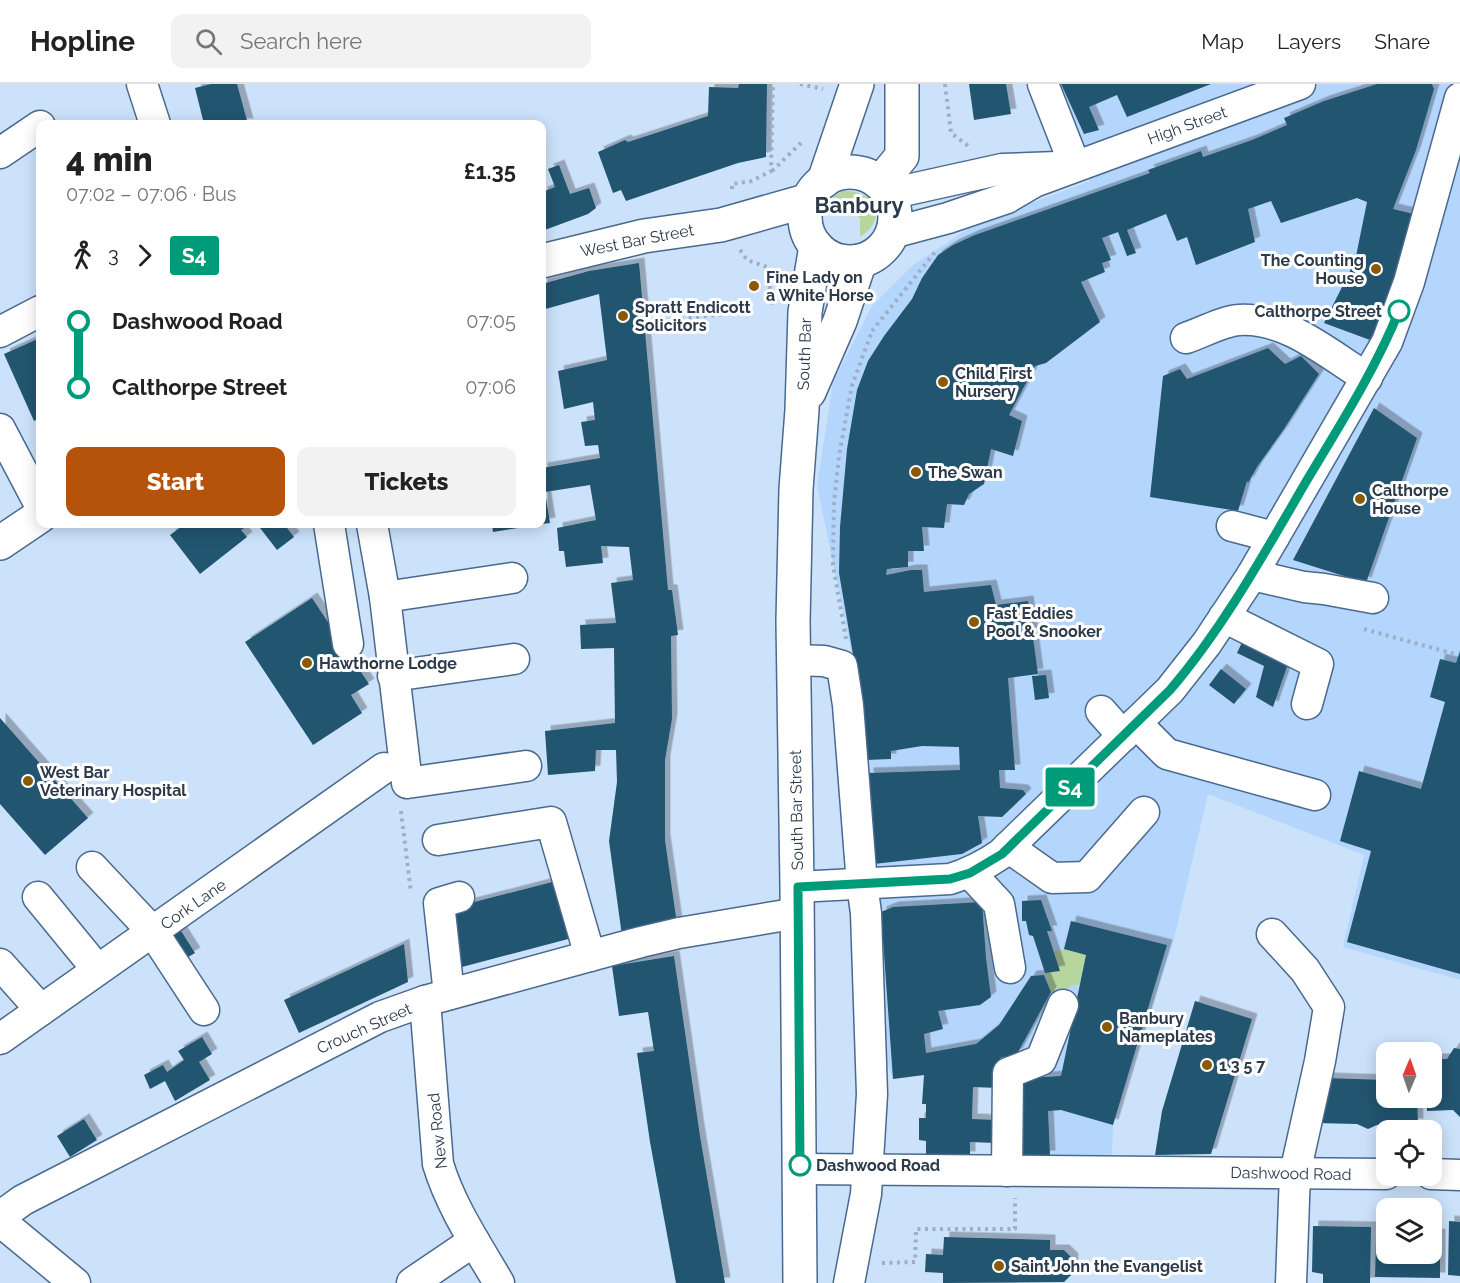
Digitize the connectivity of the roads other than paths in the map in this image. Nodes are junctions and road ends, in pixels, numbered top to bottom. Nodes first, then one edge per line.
1 (142, 84) edge
2 (902, 84) edge
3 (1042, 84) edge
4 (1300, 84) edge
5 (844, 87) edge
6 (1460, 98) edge
7 (154, 120) edge
8 (36, 129) edge
9 (0, 153) edge
10 (1075, 166) junction
11 (884, 189) junction
12 (816, 191) junction
13 (734, 220) junction
14 (892, 233) junction
15 (813, 241) junction
16 (546, 260) edge
17 (860, 261) junction
18 (36, 313) edge
19 (0, 332) edge
20 (1186, 338) dead end
21 (1367, 378) junction
22 (802, 410) junction
23 (0, 429) edge
24 (36, 497) edge
25 (36, 519) edge
26 (1232, 526) dead end
27 (329, 528) edge
28 (374, 528) edge
29 (1274, 537) junction
30 (0, 543) edge
31 (1252, 575) junction
32 (512, 578) dead end
33 (385, 597) junction
34 (1362, 609) road end
35 (1224, 617) junction
36 (348, 644) dead end
37 (514, 659) dead end
38 (794, 660) junction
39 (393, 676) junction
40 (1307, 704) dead end
41 (1101, 711) dead end
42 (1129, 730) junction
43 (526, 766) dead end
44 (384, 768) dead end
45 (1315, 795) dead end
46 (1144, 812) dead end
47 (438, 840) dead end
48 (1008, 847) junction
49 (92, 867) dead end
50 (970, 873) junction
51 (862, 884) junction
52 (38, 897) dead end
53 (459, 897) dead end
54 (798, 900) junction
55 (153, 932) junction
56 (1272, 934) dead end
57 (590, 956) junction
58 (0, 964) edge
59 (1010, 968) dead end
60 (97, 969) junction
61 (437, 998) junction
62 (1063, 1005) dead end
63 (41, 1010) junction
64 (204, 1010) dead end
65 (0, 1039) edge
66 (801, 1169) junction
67 (868, 1169) junction
68 (1011, 1170) junction
69 (1295, 1173) junction
70 (1376, 1174) edge
71 (1442, 1174) edge
72 (1460, 1175) edge
73 (1, 1222) edge
74 (474, 1241) junction
75 (75, 1283) edge
76 (412, 1283) edge
77 (499, 1283) edge
78 (800, 1283) edge
79 (849, 1283) edge
80 (1291, 1283) edge

1 - 7 street
2 - 11 main road
3 - 10 street
4 - 10 street, High Street
5 - 12 main road
6 - 21 street
8 - 9 street
10 - 11 street, High Street
10 - 14 street, High Street
11 - 12 main road
11 - 14 main road
12 - 13 main road
12 - 15 main road
13 - 15 main road
13 - 16 main road, West Bar Street
14 - 17 main road
15 - 17 main road
15 - 22 main road, South Bar
17 - 22 main road, South Bar
18 - 19 street
20 - 21 street
21 - 29 street
22 - 38 main road, South Bar Street
23 - 24 street
25 - 30 main road
26 - 29 street
27 - 36 street
28 - 33 street
29 - 31 street
31 - 34 street
31 - 35 street
32 - 33 street
33 - 39 street
35 - 40 street
35 - 42 street
37 - 39 street
38 - 51 street
38 - 54 main road, South Bar Street
39 - 43 street
41 - 42 street
42 - 45 street
42 - 48 street
44 - 55 street, Cork Lane
46 - 48 street
47 - 57 street
48 - 50 street
49 - 55 street
50 - 51 street
50 - 59 street
51 - 54 street
51 - 67 street
52 - 60 street
53 - 61 street, New Road
54 - 57 street, Crouch Street
54 - 66 main road, South Bar Street
55 - 60 street, Cork Lane
55 - 64 street
56 - 69 street
57 - 61 street, Crouch Street
58 - 63 street
60 - 63 street, Cork Lane
61 - 73 street, Crouch Street
61 - 74 street, New Road
62 - 68 street
63 - 65 street, Cork Lane
66 - 67 street, Dashwood Road
66 - 78 main road, South Bar Street
67 - 68 street, Dashwood Road
67 - 79 street
68 - 69 street, Dashwood Road
69 - 70 street, Dashwood Road
69 - 80 street
71 - 72 street
73 - 75 street
74 - 76 street
74 - 77 street, New Road

